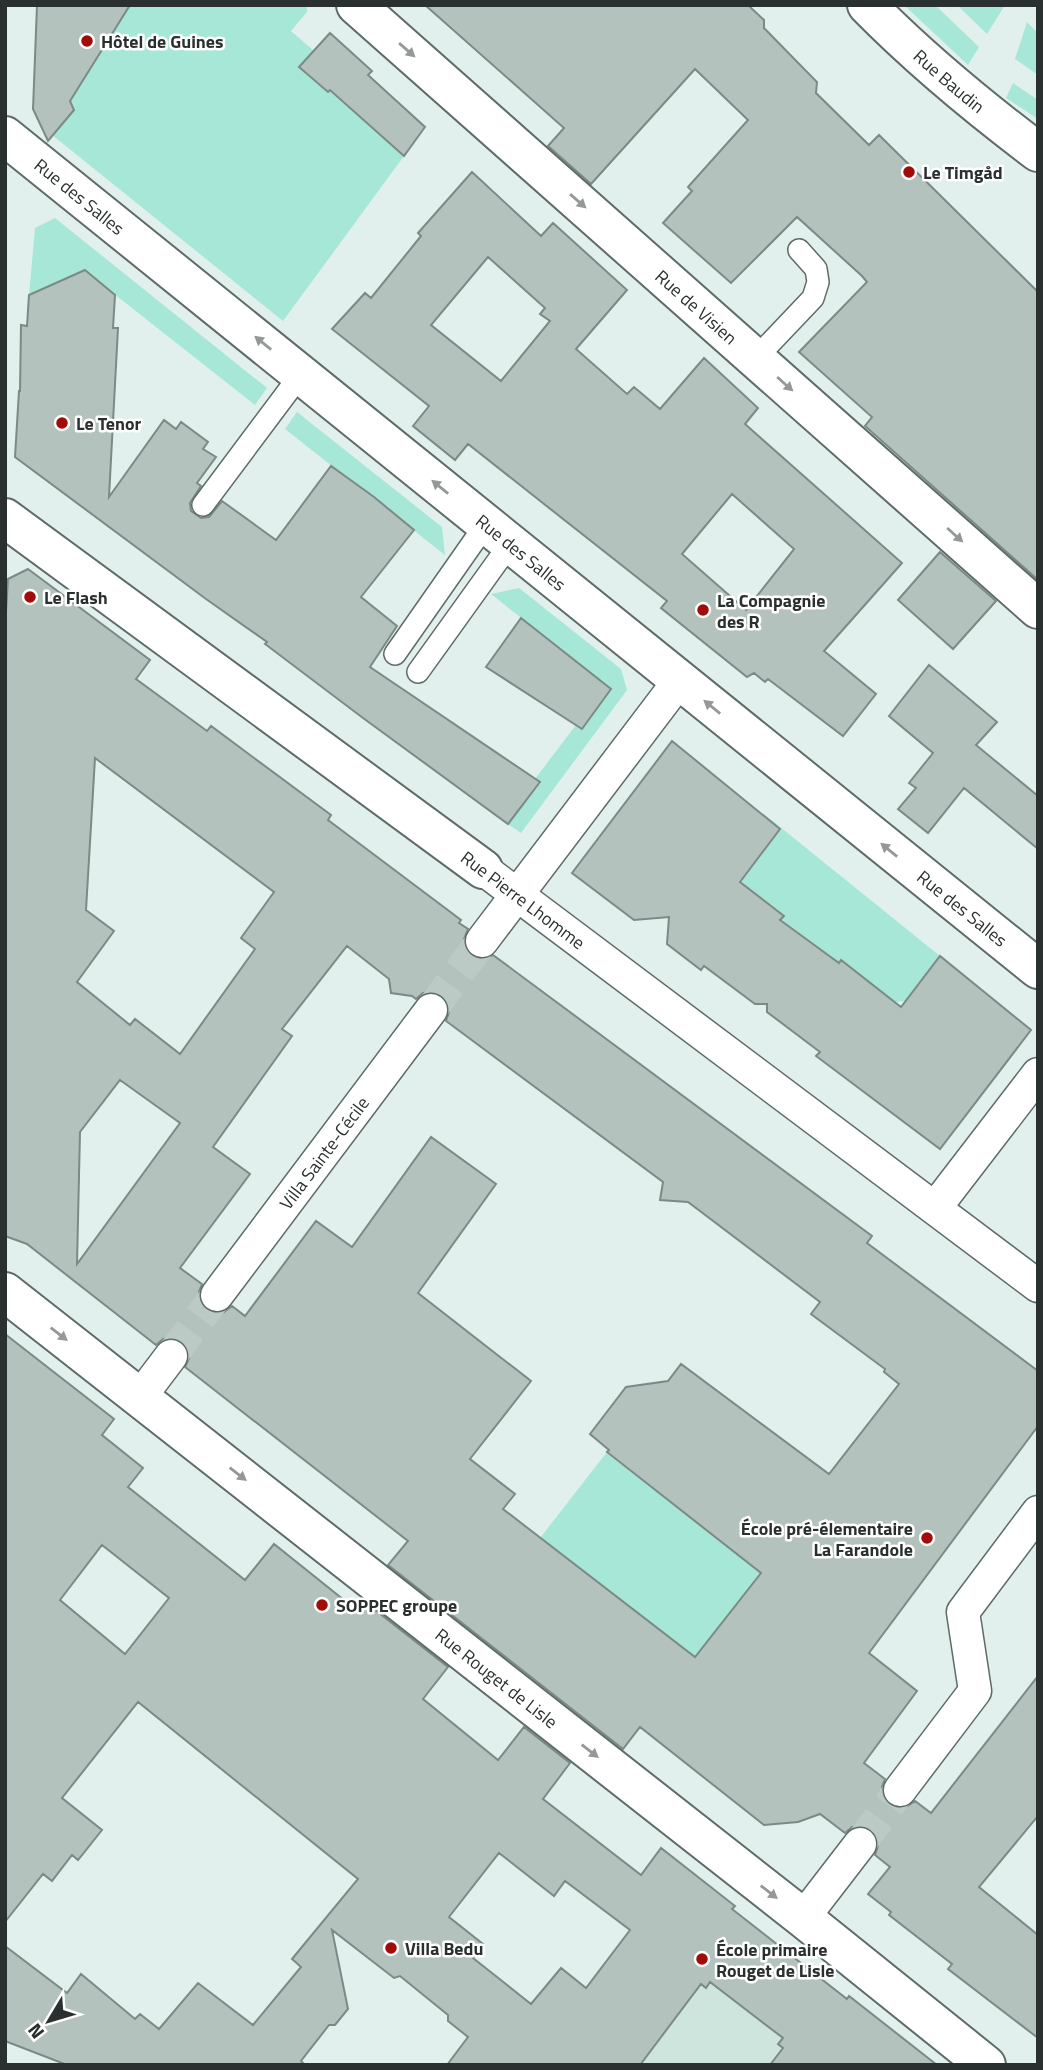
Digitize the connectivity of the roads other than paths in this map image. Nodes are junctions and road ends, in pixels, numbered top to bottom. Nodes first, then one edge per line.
1 (356, 5) edge
2 (867, 5) edge
3 (5, 136) edge
4 (1038, 152) edge
5 (799, 250) dead end
6 (756, 358) junction
7 (302, 374) junction
8 (203, 505) dead end
9 (5, 518) edge
10 (498, 534) junction
11 (1038, 609) edge
12 (395, 654) dead end
13 (418, 672) dead end
14 (679, 681) junction
15 (483, 869) joint
16 (516, 895) junction
17 (482, 941) tunnel mouth
18 (1038, 969) edge
19 (431, 1010) tunnel mouth
20 (1038, 1074) edge
21 (935, 1208) junction
22 (1038, 1286) edge
23 (5, 1292) edge
24 (217, 1295) tunnel mouth
25 (171, 1356) tunnel mouth
26 (140, 1397) junction
27 (1038, 1512) edge
28 (900, 1790) tunnel mouth
29 (860, 1844) tunnel mouth
30 (803, 1918) junction
31 (986, 2065) edge

1 -> 6 street, Rue de Visien
2 - 4 street, Rue Baudin
7 -> 3 street, Rue des Salles
5 - 6 lane
6 -> 11 street, Rue de Visien
7 - 8 lane
10 -> 7 street, Rue des Salles
9 - 15 street, Rue Pierre Lhomme
10 - 12 lane
10 - 13 lane
10 - 14 street, Rue des Salles
14 - 16 street
18 -> 14 street, Rue des Salles
15 - 16 street, Rue Pierre Lhomme
16 - 17 street
16 - 21 street, Rue Pierre Lhomme
19 - 24 street, Villa Sainte-Cécile
20 - 21 street
21 - 22 street, Rue Pierre Lhomme
23 -> 26 street, Rue Rouget de Lisle
25 - 26 street
26 -> 30 street, Rue Rouget de Lisle
27 - 28 street
29 - 30 street
30 - 31 street, Rue Rouget de Lisle

